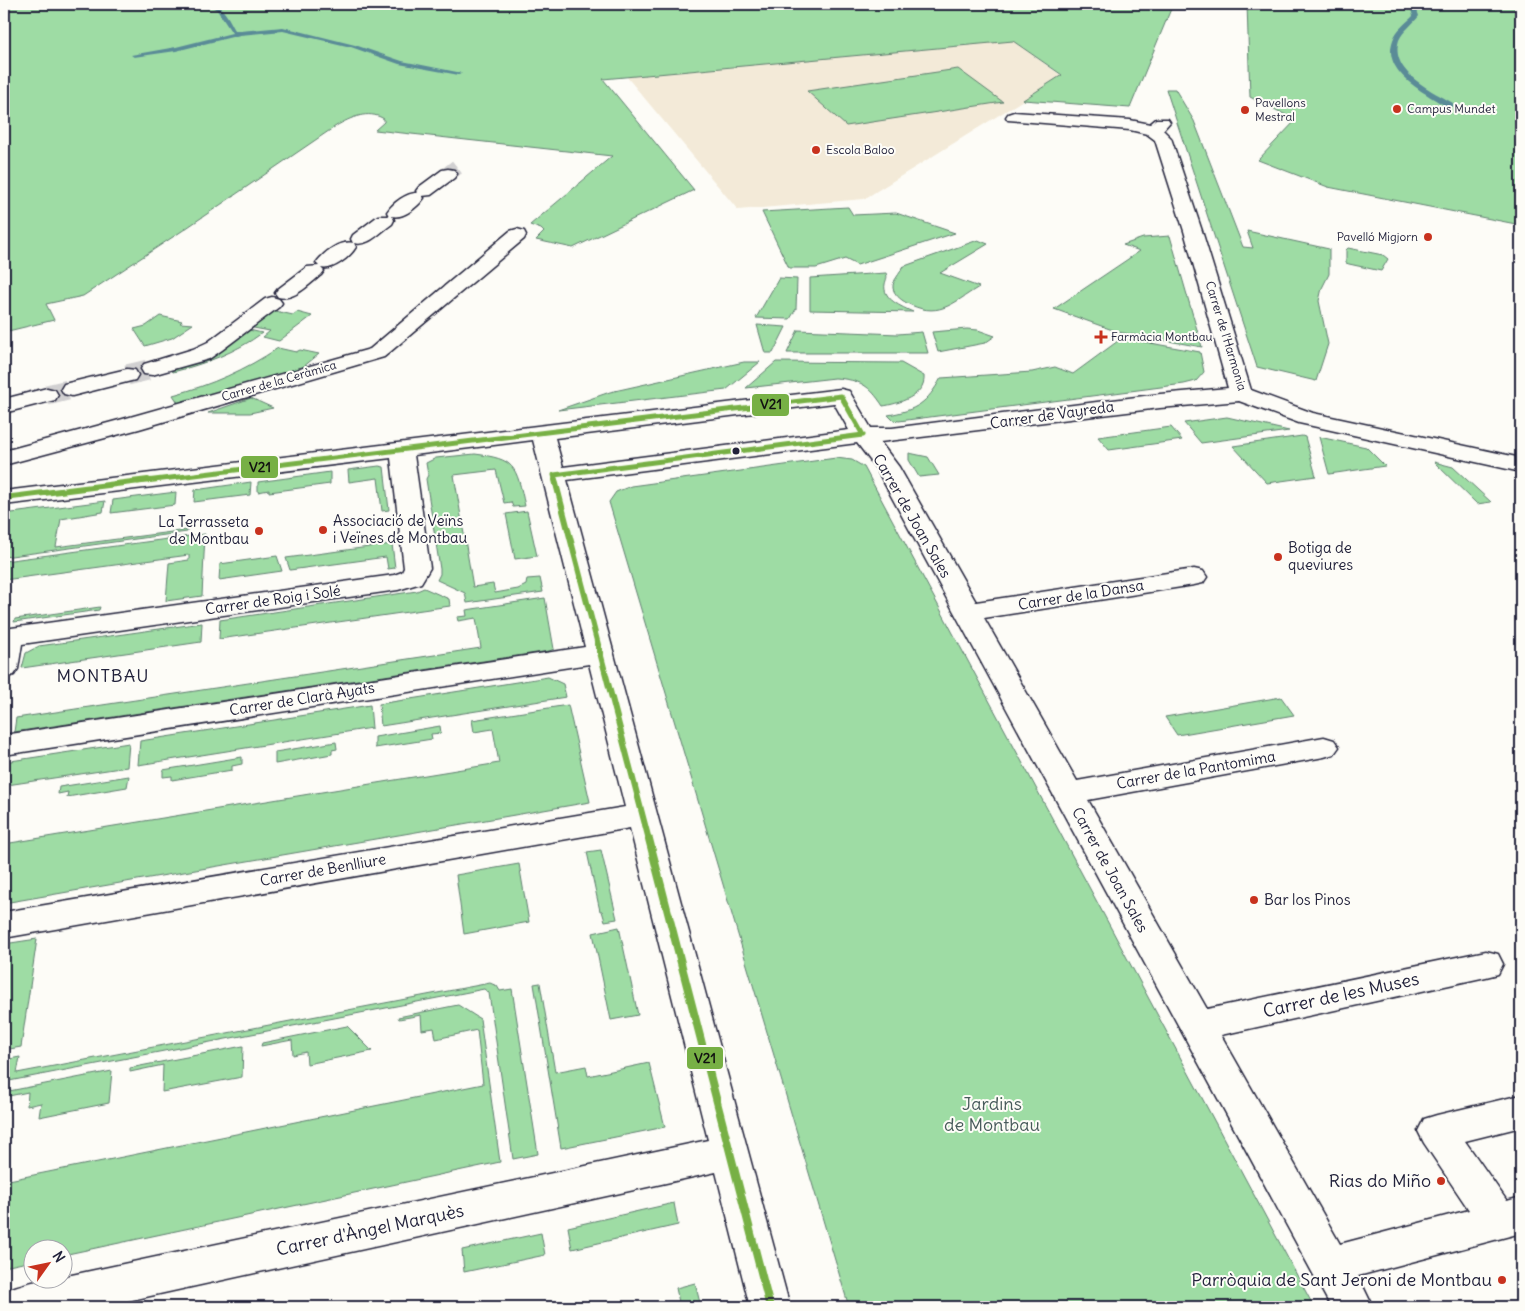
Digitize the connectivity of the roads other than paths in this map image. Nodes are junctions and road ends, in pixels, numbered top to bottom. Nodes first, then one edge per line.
1 (1014, 117) dead end
2 (455, 167) tunnel mouth
3 (518, 235) dead end
4 (152, 369) tunnel mouth
5 (127, 375) tunnel mouth
6 (72, 389) tunnel mouth
7 (1241, 394) junction
8 (47, 395) tunnel mouth
9 (4, 406) edge
10 (543, 434) junction
11 (863, 435) junction
12 (402, 449) junction
13 (4, 458) edge
14 (1519, 471) edge
15 (554, 476) junction
16 (4, 498) edge
17 (1194, 577) dead end
18 (967, 612) junction
19 (6, 638) edge
20 (600, 652) junction
21 (4, 669) edge
22 (4, 745) edge
23 (1324, 747) dead end
24 (1068, 793) junction
25 (642, 815) junction
26 (4, 926) edge
27 (1486, 964) dead end
28 (1197, 1026) junction
29 (1521, 1111) edge
30 (729, 1152) junction
31 (1510, 1218) edge
32 (1330, 1265) junction
33 (12, 1307) edge
34 (770, 1307) edge
35 (1353, 1307) edge

1 - 7 street, Carrer de l'Harmonia
2 - 4 street
3 - 13 street, Carrer de la Ceràmica
5 - 6 street
7 - 11 street, Carrer de Vayreda
7 - 14 street, Carrer de l'Harmonia
8 - 9 street
10 - 11 street
10 - 12 street
10 - 15 street
11 - 15 street, Carrer de Vayreda
11 - 18 street, Carrer de Joan Sales
12 - 16 street
12 - 19 street, Carrer de Roig i Solé
15 - 20 street
17 - 18 street, Carrer de la Dansa
18 - 24 street, Carrer de Joan Sales
19 - 21 street
20 - 22 street, Carrer de Clarà Ayats
20 - 25 street
23 - 24 street, Carrer de la Pantomima
24 - 28 street, Carrer de Joan Sales
25 - 26 street, Carrer de Benlliure
25 - 30 street
27 - 28 street, Carrer de les Muses
28 - 32 street, Carrer de Joan Sales
29 - 31 street
30 - 33 street, Carrer d'Àngel Marquès
30 - 34 street
31 - 32 street
32 - 35 street, Carrer de Joan Sales

